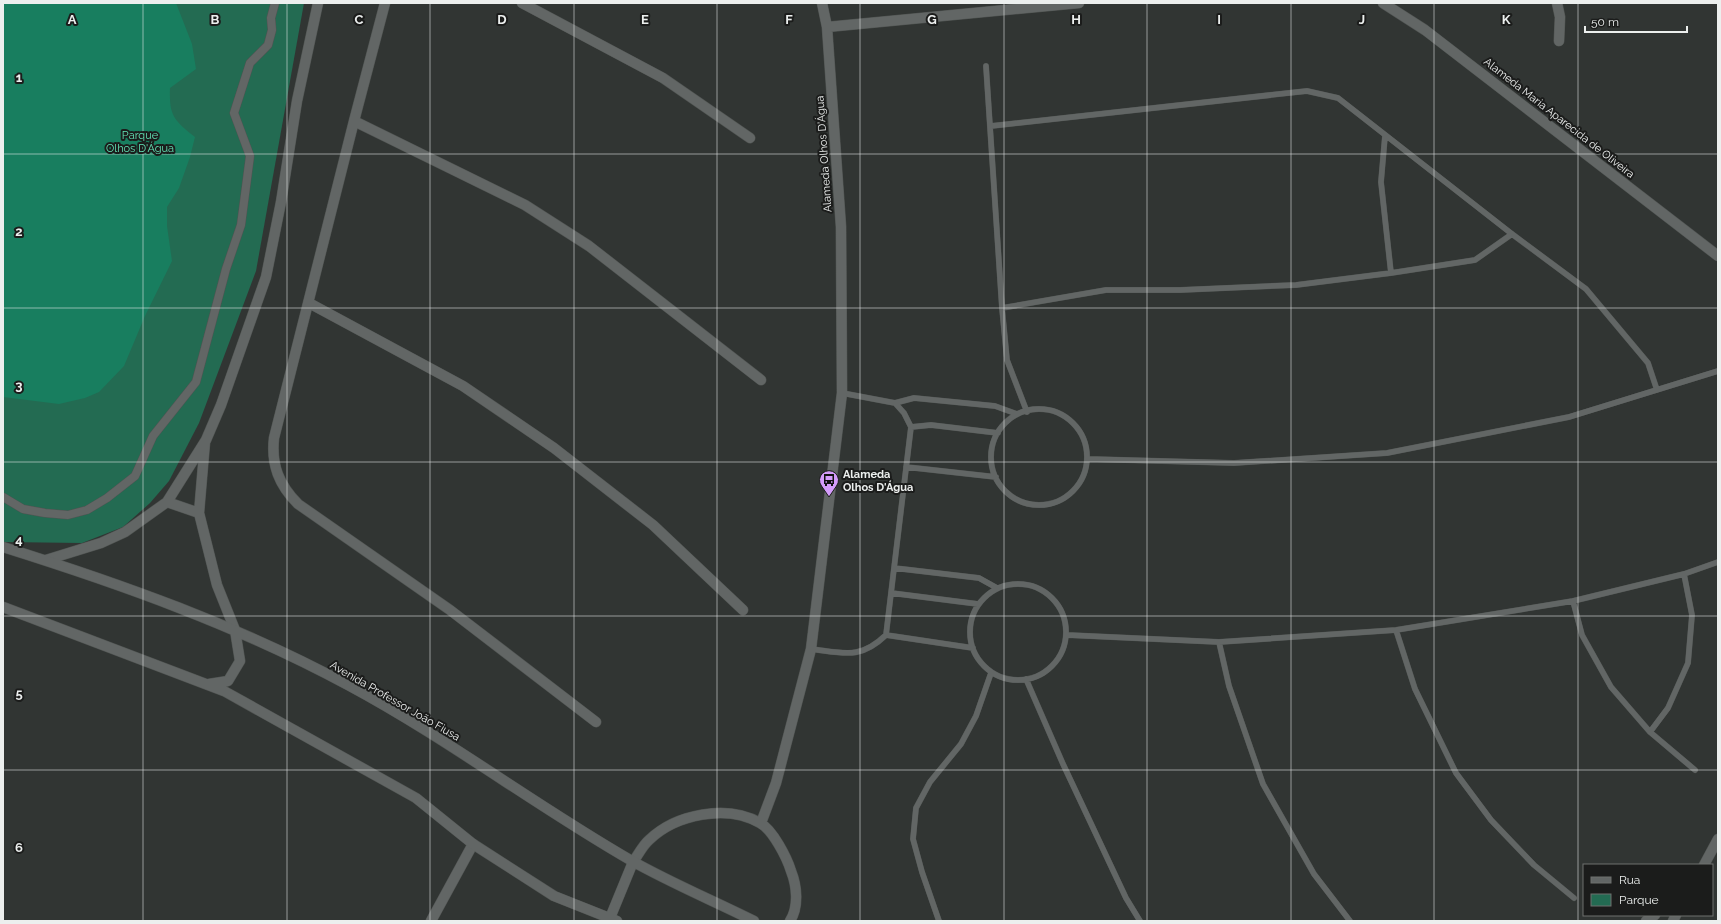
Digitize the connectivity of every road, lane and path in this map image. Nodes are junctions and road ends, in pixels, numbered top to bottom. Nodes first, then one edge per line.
1 (275, 3) edge
2 (318, 3) edge
3 (385, 3) edge
4 (522, 3) edge
5 (822, 3) edge
6 (1079, 3) edge
7 (1383, 3) edge
8 (1557, 3) edge
9 (827, 27) junction
10 (1558, 41) dead end
11 (986, 66) dead end
12 (354, 121) junction
13 (991, 126) junction
14 (1385, 136) junction
15 (750, 138) dead end
16 (1512, 234) junction
17 (1718, 256) edge
18 (1391, 273) junction
19 (309, 303) junction
20 (1002, 308) junction
21 (1718, 371) edge
22 (761, 380) dead end
23 (1657, 390) junction
24 (842, 393) junction
25 (895, 403) junction
26 (1027, 412) junction
27 (1017, 414) junction
28 (911, 427) junction
29 (998, 433) junction
30 (206, 440) junction
31 (1088, 459) junction
32 (906, 467) junction
33 (996, 477) junction
34 (3, 497) edge
35 (166, 502) junction
36 (198, 513) junction
37 (3, 547) edge
38 (46, 560) junction
39 (1718, 562) edge
40 (894, 568) junction
41 (1684, 574) junction
42 (997, 588) junction
43 (891, 593) junction
44 (1573, 601) junction
45 (978, 604) junction
46 (3, 607) edge
47 (743, 610) dead end
48 (235, 630) junction
49 (1396, 630) junction
50 (886, 635) junction
51 (1067, 635) junction
52 (1219, 642) junction
53 (973, 648) junction
54 (811, 649) junction
55 (991, 673) junction
56 (1026, 678) junction
57 (208, 684) junction
58 (596, 722) dead end
59 (1650, 732) junction
60 (1695, 770) dead end
61 (761, 823) junction
62 (1718, 839) edge
63 (474, 844) junction
64 (633, 862) junction
65 (1705, 864) edge
66 (1574, 898) dead end
67 (614, 919) edge
68 (431, 921) edge
69 (754, 921) edge
70 (790, 921) edge
71 (939, 921) edge
72 (1140, 921) edge
73 (1350, 921) edge

1 - 34 street
2 - 30 street
3 - 12 street
4 - 15 street
5 - 9 street, Alameda Olhos D'Água
6 - 9 street
7 - 17 street, Alameda Maria Aparecida de Oliveira
8 - 10 street
9 - 24 street, Alameda Olhos D'Água
11 - 13 lane
12 - 19 street
12 - 22 street
13 - 14 lane
13 - 20 lane
14 - 16 lane
14 - 18 lane
16 - 18 lane
16 - 23 lane
18 - 20 lane
19 - 47 street
19 - 58 street
20 - 26 lane
21 - 23 lane
23 - 31 lane
24 - 25 lane
24 - 54 street, Alameda Olhos D'Água
25 - 27 lane
25 - 28 lane
26 - 27 lane
26 - 31 lane
27 - 29 lane
28 - 29 lane
28 - 32 lane
29 - 33 lane
30 - 35 street
30 - 36 street
31 - 33 lane
32 - 33 lane
32 - 40 lane
35 - 36 street
35 - 38 street
36 - 48 street
37 - 38 street, Avenida Professor João Fiusa
38 - 48 street, Avenida Professor João Fiusa
39 - 41 lane
40 - 42 lane
40 - 43 lane
41 - 44 lane
41 - 59 lane
42 - 45 lane
42 - 51 lane
43 - 45 lane
43 - 50 lane
44 - 49 lane
44 - 59 lane
45 - 53 lane
46 - 57 street
48 - 57 street
48 - 64 street, Avenida Professor João Fiusa
49 - 52 lane
49 - 66 lane
50 - 53 lane
50 - 54 lane
51 - 52 lane
51 - 56 lane
52 - 73 lane
53 - 55 lane
54 - 61 street, Alameda Olhos D'Água
55 - 56 lane
55 - 71 lane
56 - 72 lane
57 - 63 street
59 - 60 lane
61 - 64 street
61 - 70 street
62 - 65 street
63 - 67 street
63 - 68 street
64 - 67 street
64 - 69 street, Avenida Professor João Fiusa

